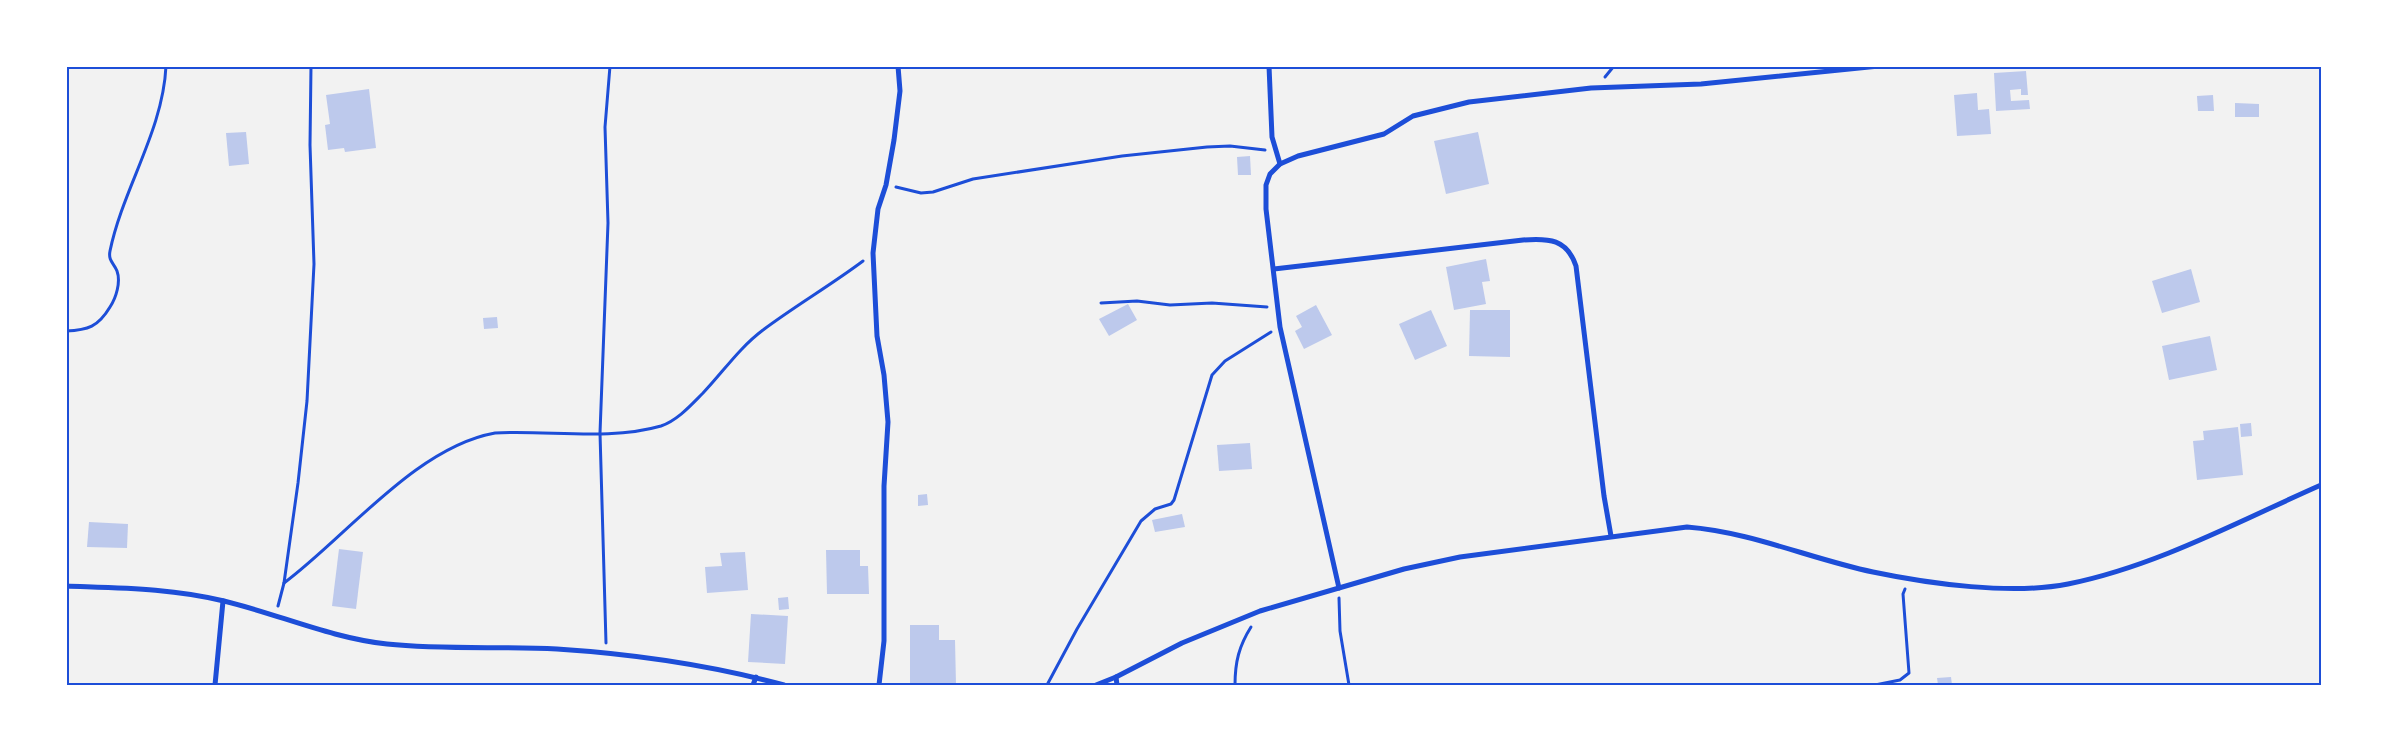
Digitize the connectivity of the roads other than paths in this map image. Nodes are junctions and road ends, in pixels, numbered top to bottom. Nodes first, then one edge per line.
1 (898, 66) edge
2 (1269, 66) edge
3 (1879, 66) edge
4 (1280, 164) junction
5 (1274, 269) junction
6 (2321, 485) edge
7 (1611, 536) junction
8 (66, 586) edge
9 (1339, 588) junction
10 (223, 600) junction
11 (1116, 677) junction
12 (756, 678) junction
13 (215, 685) edge
14 (753, 685) edge
15 (784, 685) edge
16 (879, 685) edge
17 (1096, 685) edge
18 (1117, 685) edge

1 - 16 street
2 - 4 street
3 - 4 street
4 - 5 street
5 - 7 street
5 - 9 street
6 - 7 street
7 - 9 street
8 - 10 street
9 - 11 street
10 - 12 street
10 - 13 street
11 - 17 street
11 - 18 street
12 - 14 street
12 - 15 street

